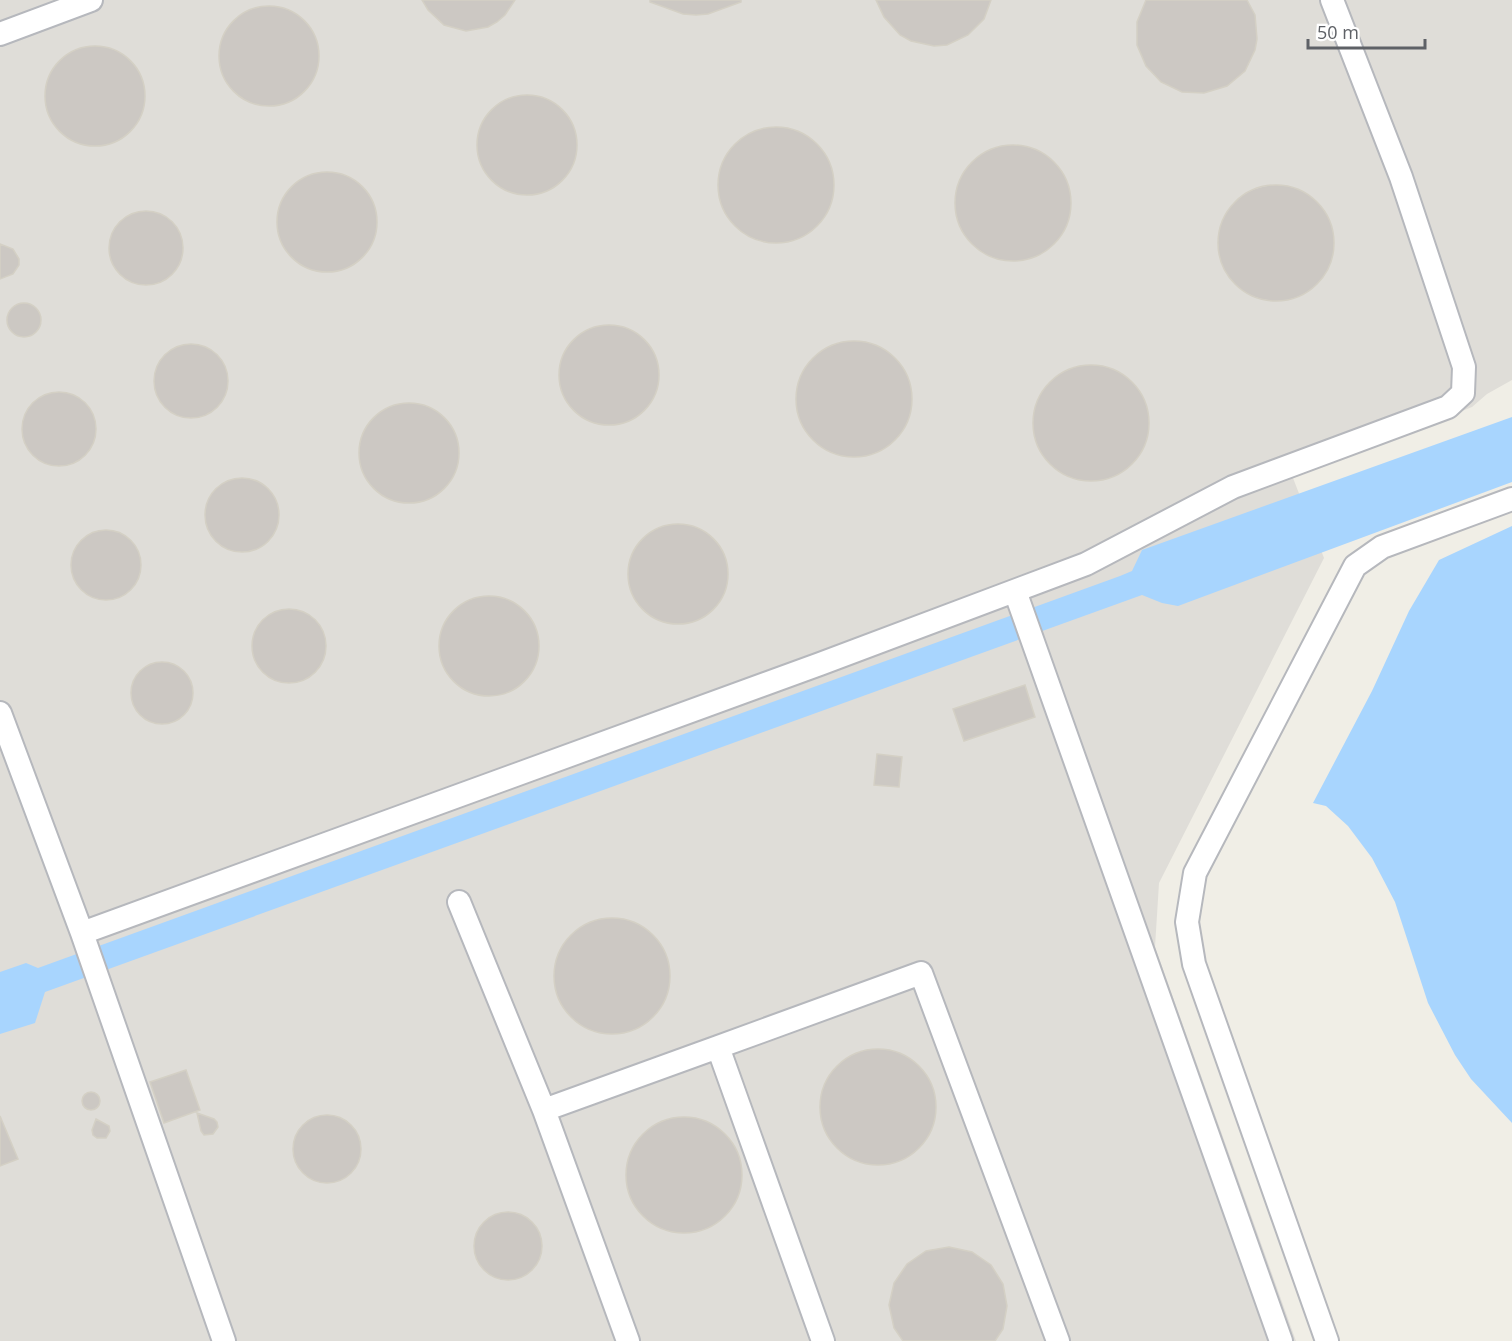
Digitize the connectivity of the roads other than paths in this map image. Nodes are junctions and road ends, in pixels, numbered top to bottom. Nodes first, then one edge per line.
1 (91, 0) edge
2 (1332, 0) edge
3 (0, 34) edge
4 (1512, 499) edge
5 (1017, 598) junction
6 (0, 713) edge
7 (459, 902) dead end
8 (84, 939) junction
9 (718, 1047) junction
10 (544, 1110) junction
11 (224, 1341) edge
12 (628, 1341) edge
13 (823, 1341) edge
14 (1058, 1341) edge
15 (1281, 1341) edge
16 (1327, 1341) edge

1 - 3 street
2 - 5 street
4 - 16 street
5 - 8 street
5 - 15 street
6 - 8 street
7 - 10 street
8 - 11 street
9 - 10 street
9 - 13 street
9 - 14 street
10 - 12 street

